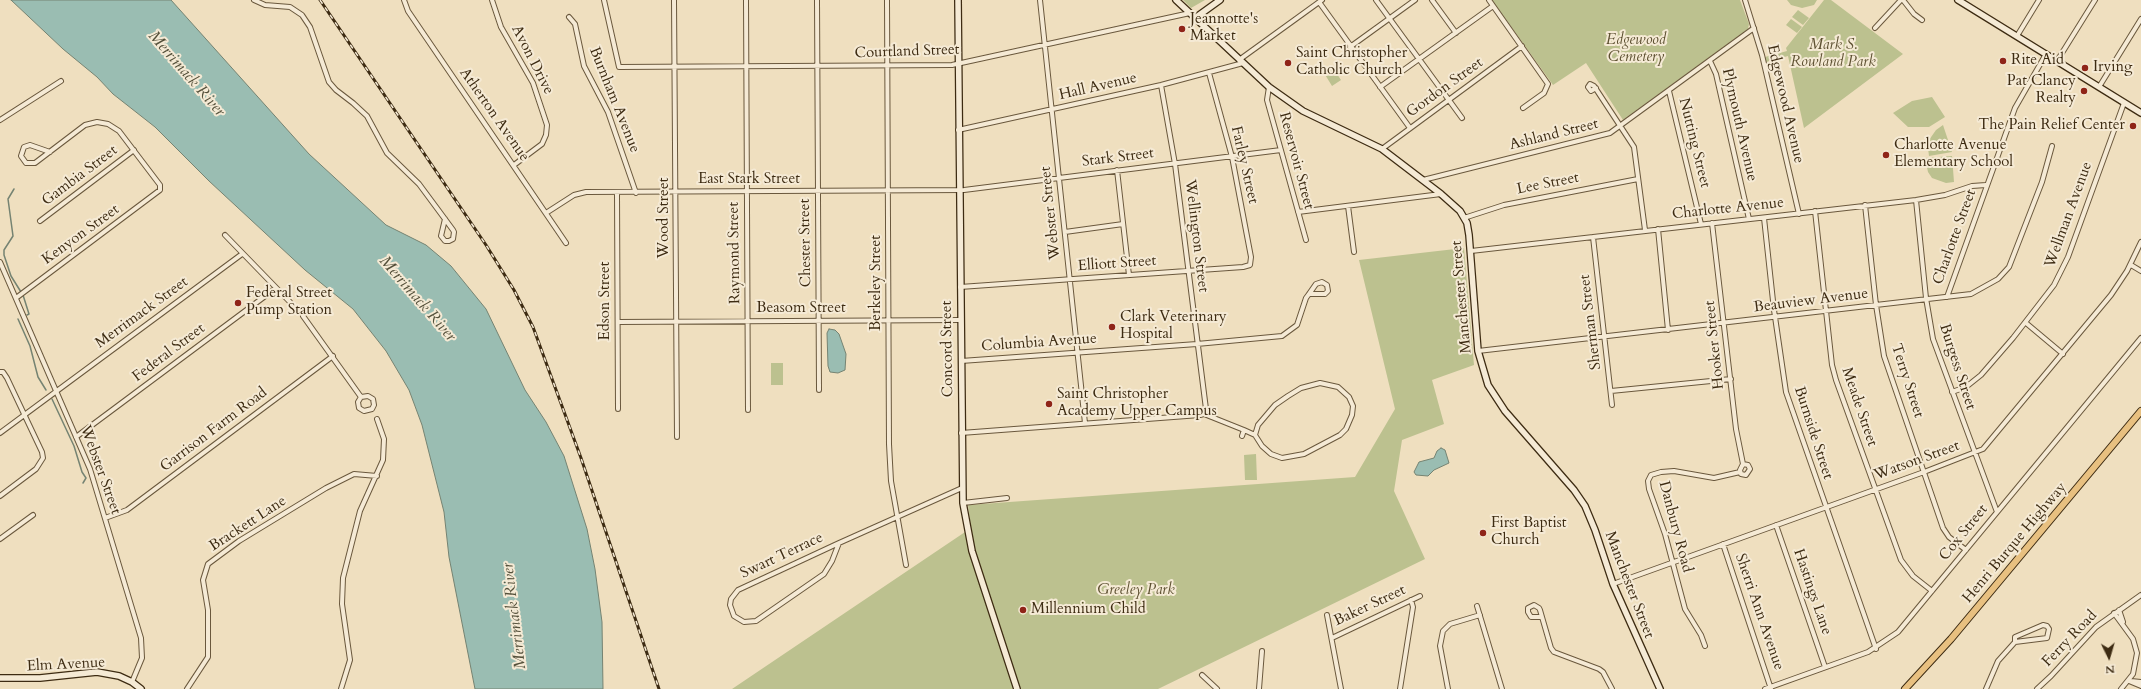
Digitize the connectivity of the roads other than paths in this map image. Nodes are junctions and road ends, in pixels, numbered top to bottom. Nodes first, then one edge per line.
1 (254, 0) edge
2 (404, 0) edge
3 (492, 0) edge
4 (604, 0) edge
5 (674, 0) edge
6 (746, 0) edge
7 (817, 0) edge
8 (887, 0) edge
9 (958, 0) edge
10 (1040, 0) edge
11 (1176, 0) edge
12 (1220, 0) edge
13 (1376, 0) edge
14 (1415, 0) edge
15 (1432, 0) edge
16 (1489, 0) edge
17 (1745, 0) edge
18 (1902, 0) edge
19 (1958, 0) edge
20 (2039, 0) edge
21 (2095, 0) edge
22 (1320, 1) edge
23 (1967, 2) edge
24 (1493, 6) junction
25 (1190, 12) junction
26 (569, 17) dead end
27 (1195, 18) junction
28 (1389, 19) junction
29 (2141, 19) edge
30 (1922, 20) dead end
31 (1754, 28) junction
32 (1875, 28) dead end
33 (1456, 33) junction
34 (2016, 36) junction
35 (1045, 45) junction
36 (1522, 46) junction
37 (1350, 47) junction
38 (2046, 54) junction
39 (1418, 60) junction
40 (1710, 60) junction
41 (2057, 61) junction
42 (1241, 62) junction
43 (958, 64) junction
44 (887, 65) junction
45 (817, 66) junction
46 (675, 67) junction
47 (746, 67) junction
48 (1209, 73) junction
49 (61, 81) dead end
50 (1161, 85) junction
51 (1269, 87) junction
52 (1380, 87) junction
53 (2099, 87) junction
54 (1596, 88) dead end
55 (1669, 91) junction
56 (1448, 100) junction
57 (2124, 103) junction
58 (1523, 108) dead end
59 (1052, 110) junction
60 (2141, 112) edge
61 (1462, 118) dead end
62 (0, 120) edge
63 (1620, 126) junction
64 (1410, 128) junction
65 (958, 130) junction
66 (2052, 146) dead end
67 (1382, 149) junction
68 (134, 150) junction
69 (1281, 150) junction
70 (50, 152) junction
71 (1232, 157) junction
72 (1175, 164) junction
73 (514, 165) junction
74 (1117, 170) junction
75 (1059, 178) junction
76 (1638, 179) junction
77 (1423, 180) junction
78 (1986, 185) junction
79 (959, 190) junction
80 (888, 191) junction
81 (676, 192) junction
82 (746, 192) junction
83 (817, 192) junction
84 (617, 193) junction
85 (636, 193) junction
86 (1442, 194) junction
87 (1916, 200) junction
88 (1348, 206) junction
89 (1865, 206) junction
90 (1298, 212) junction
91 (1815, 212) junction
92 (546, 213) junction
93 (1799, 214) junction
94 (1464, 218) junction
95 (1764, 218) junction
96 (445, 219) junction
97 (1749, 219) junction
98 (40, 221) dead end
99 (1712, 223) junction
100 (1123, 224) junction
101 (1701, 224) junction
102 (1658, 229) junction
103 (1645, 230) junction
104 (1065, 232) junction
105 (225, 235) dead end
106 (1593, 237) junction
107 (1306, 240) dead end
108 (2141, 242) edge
109 (566, 243) dead end
110 (1471, 251) junction
111 (1354, 252) dead end
112 (242, 254) junction
113 (0, 262) edge
114 (1251, 263) joint
115 (2131, 265) junction
116 (1189, 271) junction
117 (2141, 271) edge
118 (1129, 275) junction
119 (1070, 280) junction
120 (960, 287) junction
121 (276, 288) junction
122 (1309, 294) junction
123 (1947, 296) junction
124 (16, 298) junction
125 (1926, 298) junction
126 (290, 302) dead end
127 (1876, 305) junction
128 (1826, 311) junction
129 (303, 316) dead end
130 (1775, 317) junction
131 (889, 320) junction
132 (960, 320) junction
133 (748, 321) junction
134 (819, 321) junction
135 (618, 322) junction
136 (677, 322) junction
137 (1725, 323) junction
138 (2026, 323) junction
139 (1668, 330) junction
140 (1604, 338) junction
141 (2141, 338) edge
142 (1197, 344) junction
143 (1478, 351) junction
144 (1078, 352) junction
145 (2063, 354) junction
146 (333, 356) junction
147 (960, 361) junction
148 (1, 372) edge
149 (1731, 379) junction
150 (819, 390) dead end
151 (57, 391) junction
152 (1611, 392) junction
153 (1952, 392) junction
154 (361, 397) junction
155 (1612, 405) dead end
156 (618, 409) dead end
157 (748, 410) dead end
158 (2141, 411) edge
159 (1204, 414) junction
160 (24, 415) junction
161 (377, 420) dead end
162 (1085, 423) junction
163 (1244, 430) junction
164 (0, 433) edge
165 (961, 433) junction
166 (1255, 435) junction
167 (76, 436) junction
168 (1242, 436) dead end
169 (677, 437) dead end
170 (1974, 453) junction
171 (1744, 464) junction
172 (1740, 472) junction
173 (1924, 472) junction
174 (377, 476) junction
175 (962, 488) junction
176 (1874, 489) junction
177 (0, 496) edge
178 (1007, 498) dead end
179 (962, 503) junction
180 (1825, 507) junction
181 (1997, 512) junction
182 (33, 515) dead end
183 (897, 516) junction
184 (105, 518) junction
185 (1776, 525) junction
186 (0, 539) edge
187 (839, 543) junction
188 (1724, 544) junction
189 (1966, 550) junction
190 (1672, 562) junction
191 (906, 565) dead end
192 (1613, 584) junction
193 (1932, 591) junction
194 (2141, 595) edge
195 (1420, 596) dead end
196 (1411, 600) junction
197 (1477, 606) dead end
198 (2119, 610) junction
199 (2114, 613) junction
200 (1327, 615) dead end
201 (1480, 615) junction
202 (1542, 617) dead end
203 (2123, 623) junction
204 (1332, 638) junction
205 (2015, 642) junction
206 (1704, 646) dead end
207 (1876, 648) junction
208 (1262, 651) dead end
209 (1825, 667) junction
210 (1202, 675) dead end
211 (0, 678) edge
212 (2129, 681) junction
213 (132, 682) junction
214 (2141, 682) edge
215 (2141, 686) edge
216 (1771, 688) edge
217 (141, 689) edge
218 (187, 689) edge
219 (341, 689) edge
220 (1017, 689) edge
221 (1217, 689) edge
222 (1259, 689) edge
223 (1341, 689) edge
224 (1400, 689) edge
225 (1448, 689) edge
226 (1502, 689) edge
227 (1612, 689) edge
228 (1660, 689) edge
229 (1765, 689) edge
230 (1905, 689) edge
231 (1986, 689) edge
232 (2037, 689) edge
233 (2121, 689) edge

1 - 96 street
2 - 73 street, Atherton Avenue
3 - 73 street, Avon Drive
4 - 46 street, Courtland Street
5 - 46 street, Wood Street
6 - 47 street, Raymond Street
7 - 45 street, Chester Street
8 - 44 street, Berkeley Street
9 - 43 main road, Concord Street
10 - 35 street, Webster Street
11 - 25 main road, Manchester Street
12 - 27 main road
13 - 28 street
14 - 28 street
15 - 33 street
16 - 24 street
17 - 31 street, Edgewood Avenue
18 - 30 street
18 - 32 street
19 - 23 main road
20 - 34 street
21 - 41 street
22 - 37 street
22 - 42 street, Hall Avenue
23 - 34 main road
24 - 33 street
24 - 36 street
25 - 27 main road, Manchester Street
25 - 35 street, Courtland Street
26 - 85 street, Burnham Avenue
27 - 42 main road, Manchester Street
28 - 37 street
28 - 39 street
29 - 53 street
31 - 40 street, Ashland Street
31 - 93 street, Edgewood Avenue
33 - 39 street
34 - 38 main road
35 - 43 street, Courtland Street
35 - 59 street, Webster Street
36 - 56 street, Gordon Street
36 - 58 street
37 - 52 street
38 - 41 main road
38 - 78 street, Charlotte Street
39 - 52 street
39 - 56 street
40 - 55 street, Ashland Street
40 - 97 street, Plymouth Avenue
41 - 53 main road
42 - 48 street, Hall Avenue
42 - 51 main road, Manchester Street
43 - 44 street, Courtland Street
43 - 65 main road, Concord Street
44 - 45 street, Courtland Street
44 - 80 street, Berkeley Street
45 - 47 street, Courtland Street
45 - 83 street, Chester Street
46 - 47 street, Courtland Street
46 - 81 street, Wood Street
47 - 82 street, Raymond Street
48 - 50 street, Hall Avenue
48 - 71 street, Farley Street
49 - 62 street
50 - 59 street, Hall Avenue
50 - 72 street, Wellington Street
51 - 67 main road, Manchester Street
51 - 69 street, Reservoir Street
52 - 64 street
53 - 57 main road
54 - 63 street
55 - 63 street, Ashland Street
55 - 101 street, Nutting Street
56 - 61 street
56 - 64 street, Gordon Street
57 - 60 main road
57 - 138 street, Wellman Avenue
59 - 65 street, Hall Avenue
59 - 75 street, Webster Street
63 - 76 street
63 - 77 street, Ashland Street
64 - 67 street, Gordon Street
65 - 79 main road, Concord Street
66 - 123 street, Beauview Avenue
67 - 77 main road, Manchester Street
68 - 70 street
68 - 98 street, Gambia Street
68 - 124 street, Kenyon Street
69 - 71 street, Stark Street
69 - 90 street, Reservoir Street
70 - 70 street
71 - 72 street, Stark Street
71 - 114 street, Farley Street
72 - 74 street, Stark Street
72 - 116 street, Wellington Street
73 - 92 street, Atherton Avenue
74 - 75 street, Stark Street
74 - 100 street
75 - 79 street, Stark Street
75 - 104 street, Webster Street
76 - 94 street, Lee Street
76 - 103 street
77 - 86 main road, Manchester Street
78 - 87 street, Charlotte Avenue
78 - 123 street, Charlotte Street
79 - 80 street, East Stark Street
79 - 120 main road, Concord Street
80 - 83 street, East Stark Street
80 - 131 street, Berkeley Street
81 - 82 street, East Stark Street
81 - 85 street, East Stark Street
81 - 136 street, Wood Street
82 - 83 street, East Stark Street
82 - 133 street, Raymond Street
83 - 134 street, Chester Street
84 - 85 street, East Stark Street
84 - 92 street, East Stark Street
84 - 135 street, Edson Street
86 - 88 street
86 - 94 main road, Manchester Street
87 - 89 street, Charlotte Avenue
87 - 125 street, Burgess Street
88 - 90 street
88 - 111 street
89 - 91 street, Charlotte Avenue
89 - 127 street, Terry Street
90 - 107 street, Reservoir Street
91 - 93 street, Charlotte Avenue
91 - 128 street, Meade Street
92 - 109 street, Atherton Avenue
93 - 95 street, Charlotte Avenue
94 - 110 main road, Manchester Street
95 - 97 street, Charlotte Avenue
95 - 130 street, Burnside Street
96 - 96 street
97 - 99 street, Charlotte Avenue
99 - 101 street, Charlotte Avenue
99 - 137 street, Hooker Street
100 - 104 street
100 - 118 street
101 - 102 street, Charlotte Avenue
102 - 103 street, Charlotte Avenue
102 - 139 street
103 - 106 street, Charlotte Avenue
104 - 119 street, Webster Street
105 - 112 street
106 - 110 street, Charlotte Avenue
106 - 140 street, Sherman Street
108 - 115 street, Watson Street
110 - 143 main road, Manchester Street
112 - 121 street
112 - 151 street, Merrimack Street
113 - 124 street, Webster Street
114 - 116 street, Elliott Street
115 - 117 street
115 - 145 street, Watson Street
116 - 118 street, Elliott Street
116 - 142 street, Wellington Street
118 - 119 street, Elliott Street
119 - 120 street, Elliott Street
119 - 144 street, Webster Street
120 - 132 main road, Concord Street
121 - 126 street
121 - 167 street, Federal Street
122 - 122 street, Columbia Avenue
122 - 142 street, Columbia Avenue
123 - 125 street, Beauview Avenue
124 - 151 street, Webster Street
125 - 127 street, Beauview Avenue
125 - 153 street, Burgess Street
127 - 128 street, Beauview Avenue
127 - 173 street, Terry Street
128 - 130 street, Beauview Avenue
128 - 176 street, Meade Street
129 - 146 street
130 - 137 street, Beauview Avenue
130 - 180 street, Burnside Street
131 - 132 street, Beasom Street
131 - 134 street, Beasom Street
131 - 183 street, Berkeley Street
132 - 147 main road, Concord Street
133 - 134 street, Beasom Street
133 - 136 street, Beasom Street
133 - 157 street, Raymond Street
134 - 150 street, Chester Street
135 - 136 street, Beasom Street
135 - 156 street, Edson Street
136 - 169 street, Wood Street
137 - 139 street, Beauview Avenue
137 - 149 street, Hooker Street
138 - 145 street
138 - 153 street, Wellman Avenue
139 - 140 street, Beauview Avenue
140 - 143 street, Beauview Avenue
140 - 152 street, Sherman Street
141 - 181 street, Cox Street
142 - 144 street, Columbia Avenue
142 - 159 street, Wellington Street
143 - 192 main road, Manchester Street
144 - 147 street, Columbia Avenue
144 - 162 street, Webster Street
145 - 170 street, Watson Street
146 - 154 street
146 - 184 street, Garrison Farm Road
147 - 165 main road, Concord Street
148 - 160 street
149 - 152 street
149 - 171 street, Hooker Street
151 - 160 street, Merrimack Street
151 - 167 street, Webster Street
152 - 155 street, Sherman Street
153 - 170 street, Burgess Street
154 - 154 street
158 - 230 main road, Henri Burque Highway
159 - 162 street
159 - 163 street
160 - 164 street, Merrimack Street
160 - 177 street
161 - 174 street
162 - 165 street
163 - 166 street
163 - 168 street
165 - 175 main road, Concord Street
166 - 166 street
167 - 184 street, Webster Street
170 - 173 street, Watson Street
170 - 181 street, Burgess Street
171 - 172 street
171 - 172 street, Hooker Street
172 - 190 street, Danbury Road
173 - 176 street, Watson Street
173 - 189 street, Terry Street
174 - 218 street, Brackett Lane
174 - 219 street
175 - 179 main road, Concord Street
175 - 183 street, Swart Terrace
176 - 180 street, Watson Street
176 - 193 street, Meade Street
178 - 179 street
179 - 220 main road, Concord Street
180 - 185 street, Watson Street
180 - 207 street, Burnside Street
181 - 189 street, Cox Street
182 - 186 street
183 - 187 street, Swart Terrace
183 - 191 street, Berkeley Street
184 - 213 street, Webster Street
185 - 188 street, Watson Street
185 - 209 street, Hastings Lane
187 - 187 street, Swart Terrace
188 - 190 street, Watson Street
188 - 216 street, Sherri Ann Avenue
189 - 193 street, Cox Street
190 - 192 street, Watson Street
190 - 206 street, Danbury Road
192 - 228 main road, Manchester Street
193 - 207 street, Cox Street
194 - 198 street, Ferry Road
195 - 196 street, Baker Street
196 - 204 street, Baker Street
196 - 224 street
197 - 201 street
198 - 199 street, Ferry Road
198 - 203 street
199 - 203 street
199 - 232 street, Ferry Road
200 - 204 street
201 - 225 street
201 - 226 street
202 - 227 street
203 - 212 street
204 - 223 street
205 - 205 street
205 - 231 street
207 - 209 street, Cox Street
208 - 222 street
209 - 216 street, Cox Street
210 - 221 street
211 - 213 main road, Elm Avenue
212 - 214 street
212 - 215 street
212 - 233 street
213 - 217 main road
216 - 229 street, Cox Street

